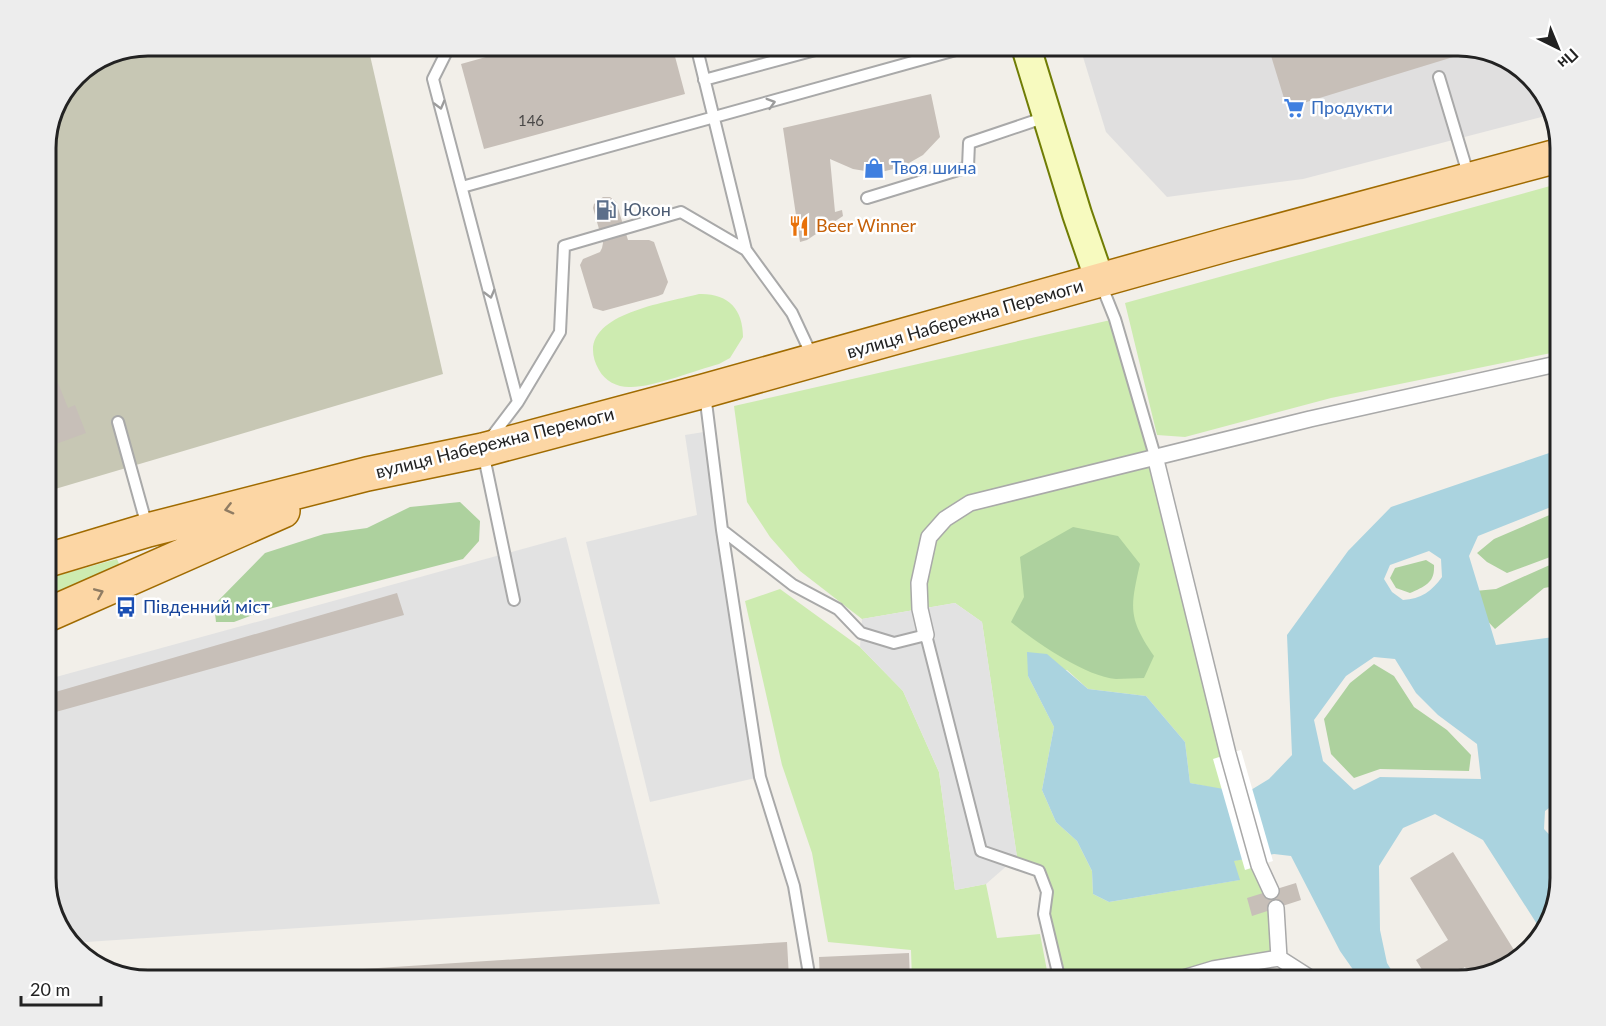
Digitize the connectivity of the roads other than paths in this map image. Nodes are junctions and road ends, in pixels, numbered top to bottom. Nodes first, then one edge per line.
1 (444, 56) edge
2 (699, 56) edge
3 (793, 56) edge
4 (935, 56) edge
5 (1029, 56) edge
6 (1439, 77) dead end
7 (704, 80) junction
8 (1047, 117) junction
9 (715, 119) junction
10 (1550, 158) edge
11 (1470, 180) junction
12 (462, 187) junction
13 (867, 198) dead end
14 (746, 250) junction
15 (1100, 281) junction
16 (814, 361) junction
17 (1550, 366) edge
18 (704, 391) junction
19 (518, 402) junction
20 (118, 422) dead end
21 (483, 450) junction
22 (1155, 456) junction
23 (367, 474) junction
24 (148, 530) junction
25 (722, 530) junction
26 (56, 554) edge
27 (514, 600) dead end
28 (56, 611) edge
29 (927, 635) junction
30 (1271, 891) dead end
31 (1276, 908) dead end
32 (1279, 958) junction
33 (808, 970) edge
34 (1057, 970) edge
35 (1210, 970) edge
36 (1298, 970) edge

1 -> 12 lane
2 - 7 lane
3 - 7 lane
9 -> 4 lane
5 - 8 main road
6 - 11 lane
7 - 9 lane
8 - 13 lane
8 - 15 main road
9 - 12 lane
9 - 14 lane
10 - 11 main road, вулиця Набережна Перемоги
11 - 15 main road, вулиця Набережна Перемоги
12 -> 19 lane
14 - 16 lane
14 - 19 lane
15 - 16 main road, вулиця Набережна Перемоги
15 - 22 lane
16 - 18 main road, вулиця Набережна Перемоги
17 - 22 street
18 - 21 main road, вулиця Набережна Перемоги
18 - 25 lane
19 - 21 lane
20 - 24 lane
21 - 23 main road, вулиця Набережна Перемоги
21 - 27 lane
22 - 29 street
22 - 30 street
23 -> 24 main road, вулиця Набережна Перемоги
28 -> 23 main road, вулиця Набережна Перемоги
24 - 26 main road, вулиця Набережна Перемоги
25 - 29 lane
25 - 33 lane
29 - 34 lane
31 - 32 street
32 - 35 street
32 - 36 street

